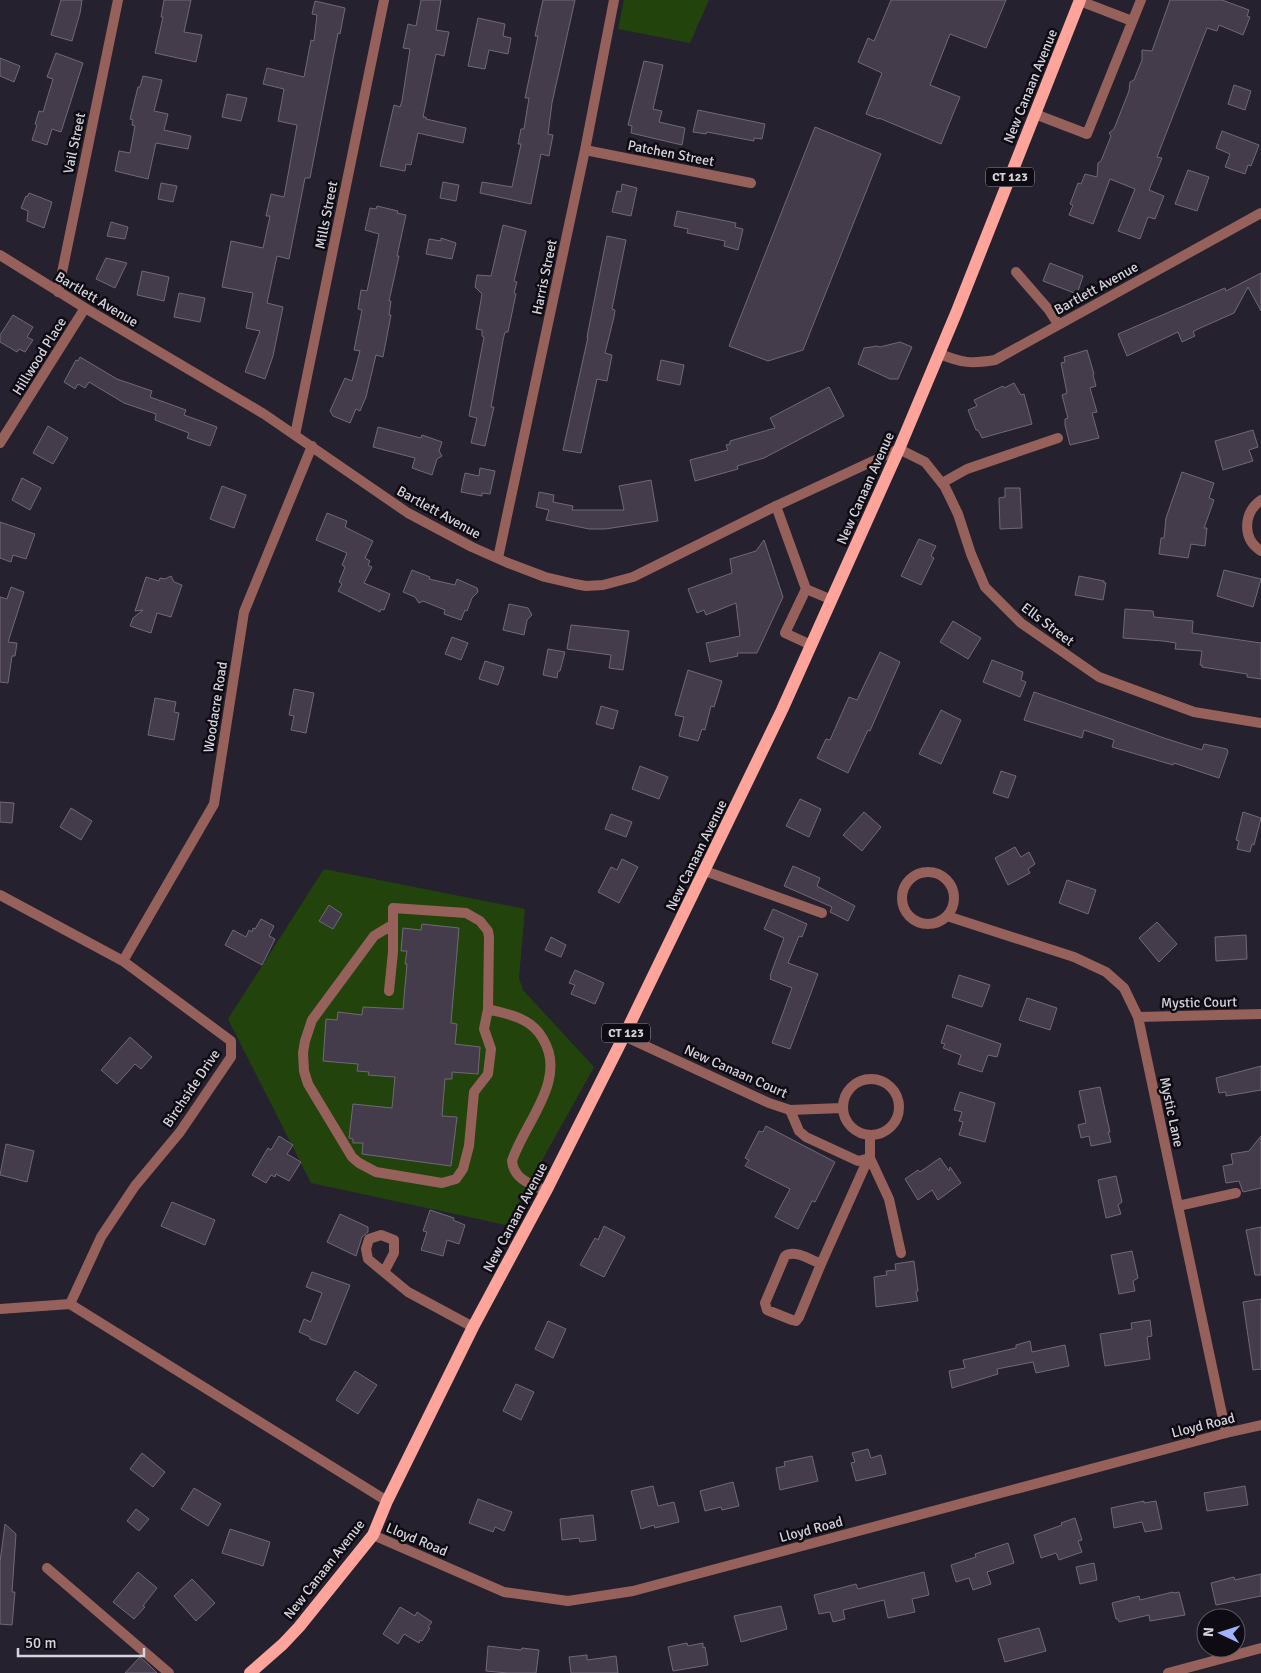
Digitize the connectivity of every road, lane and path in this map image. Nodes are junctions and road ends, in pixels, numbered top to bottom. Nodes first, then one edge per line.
1 (118, 0) edge
2 (384, 0) edge
3 (614, 0) edge
4 (1141, 0) edge
5 (1080, 1) edge
6 (1132, 21) junction
7 (1035, 114) junction
8 (585, 150) junction
9 (751, 183) dead end
10 (1261, 213) edge
11 (0, 255) edge
12 (1016, 272) dead end
13 (58, 292) junction
14 (85, 308) junction
15 (1058, 324) junction
16 (940, 354) junction
17 (295, 435) junction
18 (1058, 438) dead end
19 (0, 443) edge
20 (312, 446) junction
21 (899, 449) junction
22 (942, 483) junction
23 (1261, 500) edge
24 (776, 506) junction
25 (1261, 551) edge
26 (498, 558) junction
27 (806, 588) junction
28 (832, 600) junction
29 (811, 645) junction
30 (1261, 722) edge
31 (705, 872) junction
32 (0, 895) edge
33 (822, 913) dead end
34 (947, 916) junction
35 (392, 925) junction
36 (123, 961) junction
37 (389, 991) dead end
38 (488, 1009) junction
39 (1261, 1014) edge
40 (1138, 1017) junction
41 (624, 1036) junction
42 (842, 1108) junction
43 (790, 1110) junction
44 (870, 1136) junction
45 (869, 1159) junction
46 (546, 1191) junction
47 (1236, 1193) dead end
48 (1178, 1206) junction
49 (901, 1253) dead end
50 (821, 1264) junction
51 (384, 1272) dead end
52 (70, 1304) junction
53 (0, 1309) edge
54 (474, 1327) junction
55 (1261, 1426) edge
56 (1226, 1433) junction
57 (387, 1501) junction
58 (373, 1536) junction
59 (47, 1568) dead end
60 (1261, 1648) edge
61 (169, 1673) edge
62 (250, 1673) edge
63 (1168, 1673) edge

1 - 13 street, Vail Street
2 - 17 street, Mills Street
3 - 8 street, Harris Street
4 - 6 street
5 - 6 street
5 - 7 main road, New Canaan Avenue / CT 123
6 - 7 street
7 - 16 main road, New Canaan Avenue / CT 123
8 - 9 street, Patchen Street
8 - 26 street, Harris Street
10 - 15 street, Bartlett Avenue
11 - 13 street, Bartlett Avenue
12 - 15 street
13 - 14 street, Bartlett Avenue
14 - 17 street, Bartlett Avenue
14 - 19 street, Hillwood Place
15 - 16 street, Bartlett Avenue
16 - 21 main road, New Canaan Avenue / CT 123
17 - 20 street, Bartlett Avenue
18 - 22 street
20 - 26 street, Bartlett Avenue
20 - 36 street, Woodacre Road
21 - 22 street, Ells Street
21 - 24 street, Bartlett Avenue
21 - 28 main road, New Canaan Avenue / CT 123
22 - 30 street, Ells Street
23 - 25 street
24 - 26 street, Bartlett Avenue
24 - 27 street
27 - 28 street
27 - 29 street
28 - 29 main road, New Canaan Avenue / CT 123
29 - 31 main road, New Canaan Avenue / CT 123
31 - 33 street
31 - 41 main road, New Canaan Avenue / CT 123
32 - 36 street, Birchside Drive
34 - 34 street
34 - 40 street, Mystic Lane
35 - 37 street
35 - 38 street
35 - 38 street
36 - 52 street, Birchside Drive
38 - 46 street
39 - 40 street, Mystic Court
40 - 48 street, Mystic Lane
41 - 43 street, New Canaan Court
41 - 46 main road, New Canaan Avenue / CT 123
42 - 43 street, New Canaan Court
42 - 44 street
42 - 44 street
43 - 45 street
44 - 45 street
45 - 49 street
45 - 50 street
46 - 54 main road, New Canaan Avenue / CT 123
47 - 48 street
48 - 56 street, Mystic Lane
50 - 50 street
51 - 54 street
52 - 53 street
52 - 57 street
54 - 57 main road, New Canaan Avenue / CT 123
55 - 56 street, Lloyd Road
56 - 58 street, Lloyd Road
57 - 58 main road, New Canaan Avenue / CT 123
58 - 62 main road, New Canaan Avenue / CT 123
59 - 61 street
60 - 63 street

